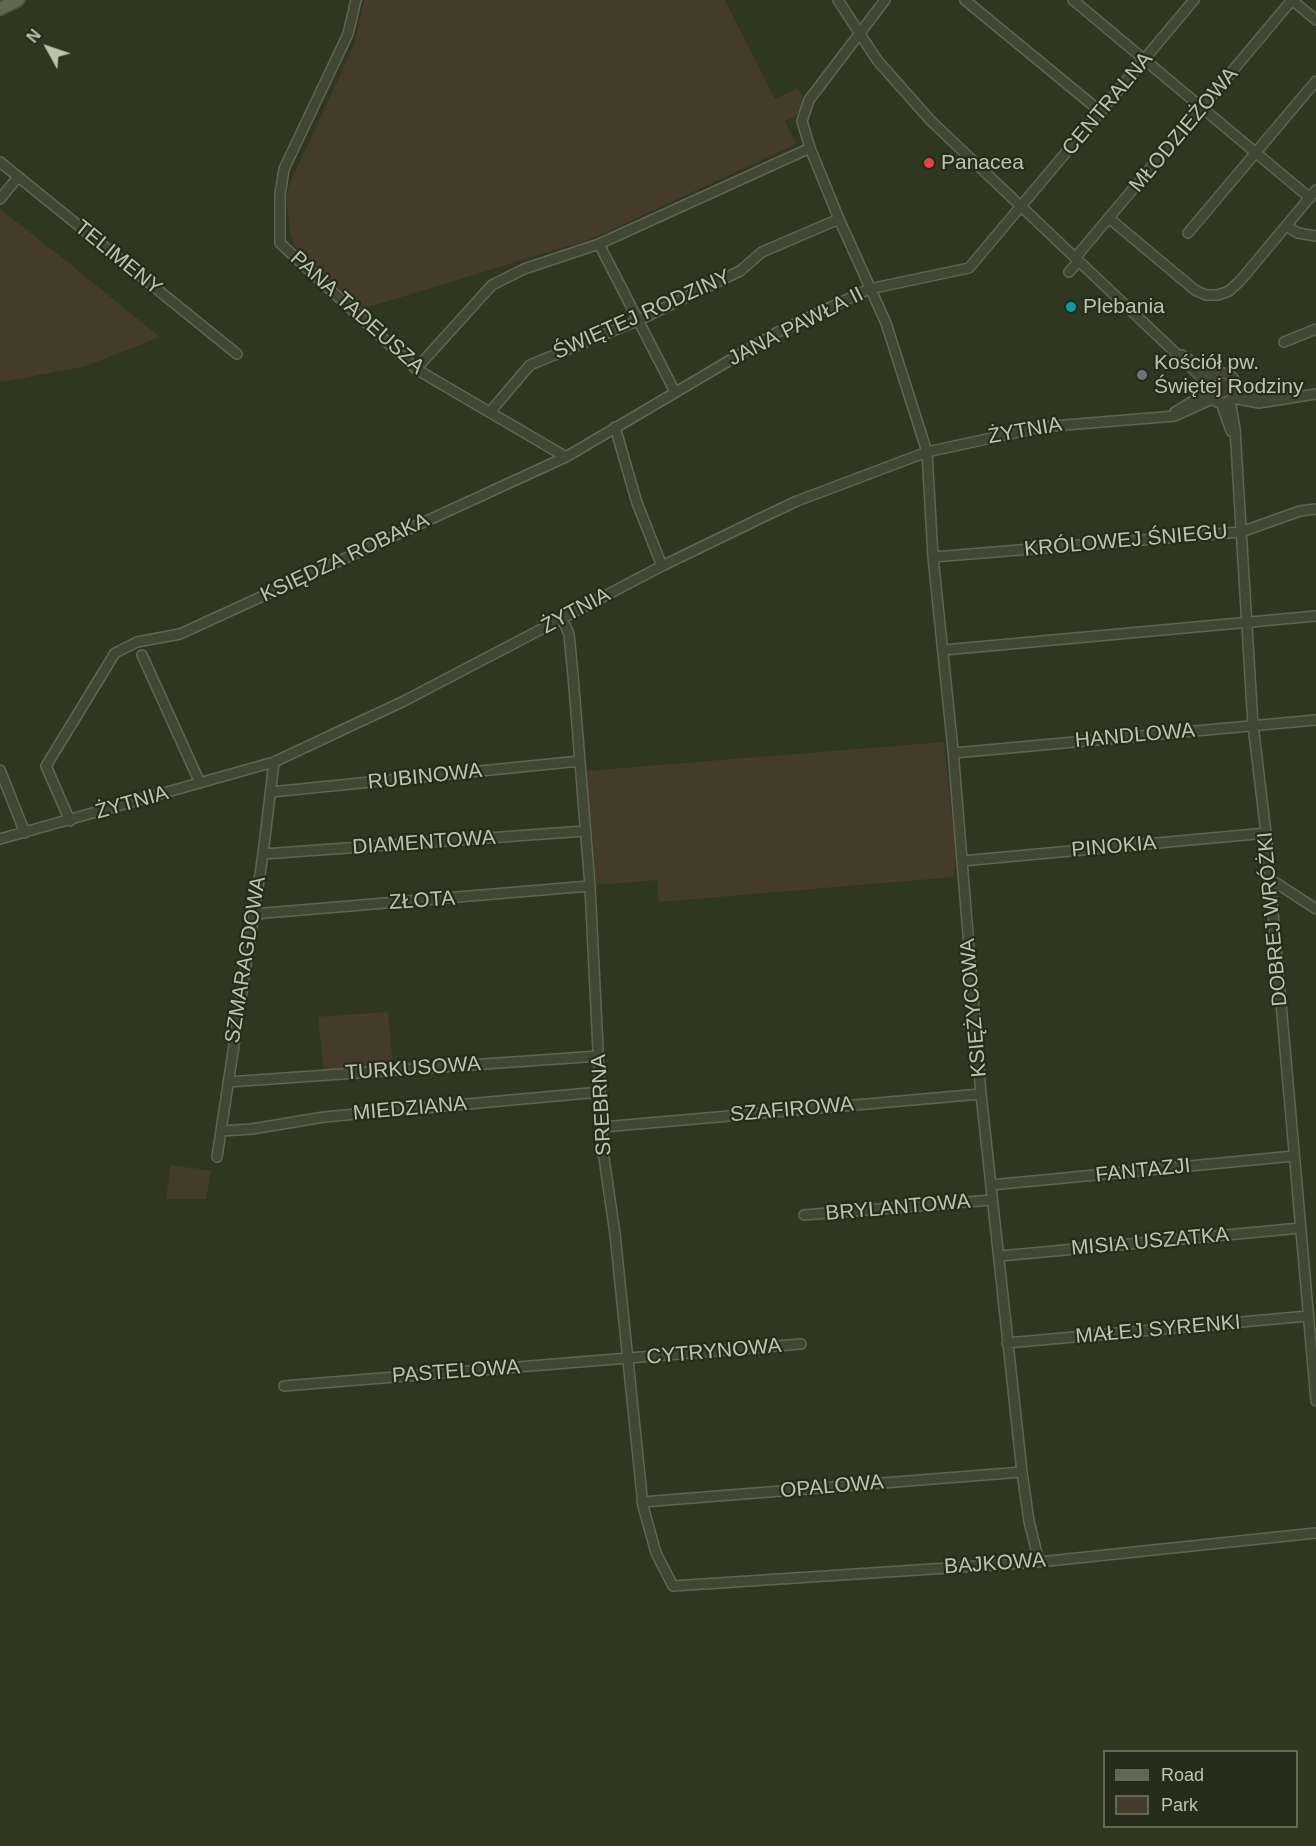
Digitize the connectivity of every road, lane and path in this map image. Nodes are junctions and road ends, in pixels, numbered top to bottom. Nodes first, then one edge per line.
1 (18, 0) edge
2 (356, 0) edge
3 (838, 0) edge
4 (885, 0) edge
5 (965, 0) edge
6 (1073, 0) edge
7 (1292, 0) edge
8 (1188, 2) edge
9 (0, 9) edge
10 (1316, 20) edge
11 (859, 34) junction
12 (1145, 59) junction
13 (1316, 81) edge
14 (1202, 108) junction
15 (1101, 112) junction
16 (810, 148) junction
17 (1256, 153) junction
18 (0, 162) edge
19 (18, 177) junction
20 (1313, 194) edge
21 (0, 198) edge
22 (1021, 207) junction
23 (839, 219) junction
24 (1110, 219) junction
25 (1286, 226) junction
26 (1188, 233) dead end
27 (1316, 236) edge
28 (599, 244) junction
29 (1077, 260) junction
30 (1069, 272) dead end
31 (869, 289) junction
32 (638, 321) junction
33 (1316, 329) edge
34 (1284, 342) dead end
35 (1170, 348) junction
36 (237, 354) dead end
37 (416, 369) junction
38 (1217, 374) junction
39 (1207, 387) junction
40 (1237, 387) junction
41 (675, 392) junction
42 (1316, 394) edge
43 (1285, 398) junction
44 (1224, 400) junction
45 (490, 412) junction
46 (1161, 417) junction
47 (615, 427) junction
48 (927, 452) junction
49 (566, 457) junction
50 (1316, 509) edge
51 (1241, 532) junction
52 (933, 557) junction
53 (662, 566) junction
54 (1316, 616) edge
55 (562, 618) junction
56 (1246, 622) junction
57 (944, 650) junction
58 (142, 655) dead end
59 (1316, 720) edge
60 (1253, 725) junction
61 (954, 753) junction
62 (580, 761) junction
63 (274, 762) junction
64 (0, 771) edge
65 (200, 783) junction
66 (271, 792) junction
67 (70, 821) junction
68 (585, 831) junction
69 (25, 833) junction
70 (1266, 833) junction
71 (0, 839) edge
72 (263, 854) junction
73 (962, 861) junction
74 (1270, 879) junction
75 (590, 886) junction
76 (1316, 909) edge
77 (254, 914) junction
78 (599, 1056) junction
79 (228, 1082) junction
80 (600, 1092) junction
81 (981, 1094) junction
82 (603, 1127) junction
83 (221, 1131) junction
84 (1294, 1156) junction
85 (217, 1157) dead end
86 (992, 1185) junction
87 (992, 1200) junction
88 (804, 1215) dead end
89 (1301, 1228) junction
90 (1000, 1256) junction
91 (1308, 1316) junction
92 (1007, 1343) junction
93 (801, 1344) dead end
94 (628, 1359) junction
95 (284, 1386) dead end
96 (1316, 1401) edge
97 (1022, 1472) junction
98 (642, 1502) junction
99 (1316, 1533) edge
100 (1040, 1562) junction
101 (673, 1586) joint

1 - 9 main road
2 - 37 street, PANA TADEUSZA
3 - 11 street
4 - 11 street, KSIĘŻYCOWA
5 - 15 street
6 - 12 street
7 - 10 street
7 - 14 street, MŁODZIEŻOWA
8 - 12 street, CENTRALNA
11 - 16 street, KSIĘŻYCOWA
11 - 22 street
12 - 14 street
12 - 15 street, CENTRALNA
13 - 17 street
14 - 17 street
14 - 24 street, MŁODZIEŻOWA
15 - 22 street, CENTRALNA
16 - 23 street, KSIĘŻYCOWA
16 - 28 street
17 - 20 street
17 - 26 street
18 - 19 street, TELIMENY
19 - 21 street
19 - 36 street, TELIMENY
20 - 25 street
22 - 29 street
22 - 31 street, JANA PAWŁA II
23 - 31 street, KSIĘŻYCOWA
23 - 32 street, ŚWIĘTEJ RODZINY
24 - 25 street
24 - 29 street, MŁODZIEŻOWA
25 - 27 street
28 - 32 street
28 - 37 street
29 - 30 street, MŁODZIEŻOWA
29 - 35 street
31 - 41 street, JANA PAWŁA II
31 - 48 street, KSIĘŻYCOWA
32 - 41 street
32 - 45 street, ŚWIĘTEJ RODZINY
33 - 34 street
35 - 38 street
35 - 39 street
37 - 45 street, PANA TADEUSZA
38 - 39 street, ŻYTNIA
38 - 40 street
39 - 44 street
39 - 46 street, ŻYTNIA
40 - 43 street
40 - 44 street
41 - 47 street, JANA PAWŁA II
42 - 43 street
43 - 44 street
44 - 46 street, ŻYTNIA
44 - 51 street, DOBREJ WRÓŻKI
45 - 49 street, PANA TADEUSZA
46 - 48 street, ŻYTNIA
47 - 49 street, JANA PAWŁA II
47 - 53 street
48 - 52 street, KSIĘŻYCOWA
48 - 53 street, ŻYTNIA
49 - 67 street, KSIĘDZA ROBAKA
50 - 51 street, KRÓLOWEJ ŚNIEGU
51 - 52 street, KRÓLOWEJ ŚNIEGU
51 - 56 street, DOBREJ WRÓŻKI
52 - 57 street, KSIĘŻYCOWA
53 - 55 street, ŻYTNIA
54 - 56 street
55 - 62 street, SREBRNA
55 - 63 street, ŻYTNIA
56 - 57 street
56 - 60 street, DOBREJ WRÓŻKI
57 - 61 street, KSIĘŻYCOWA
58 - 65 street
59 - 60 street, HANDLOWA
60 - 61 street, HANDLOWA
60 - 70 street, DOBREJ WRÓŻKI
61 - 73 street, KSIĘŻYCOWA
62 - 66 street, RUBINOWA
62 - 68 street, SREBRNA
63 - 65 street, ŻYTNIA
63 - 66 street, SZMARAGDOWA
64 - 69 street
65 - 67 street, ŻYTNIA
66 - 72 street, SZMARAGDOWA
67 - 69 street, ŻYTNIA
68 - 72 street, DIAMENTOWA
68 - 75 street, SREBRNA
69 - 71 street, ŻYTNIA
70 - 73 street, PINOKIA
70 - 74 street, DOBREJ WRÓŻKI
72 - 77 street, SZMARAGDOWA
73 - 81 street, KSIĘŻYCOWA
74 - 76 street
74 - 84 street, DOBREJ WRÓŻKI
75 - 77 street, ZŁOTA
75 - 78 street, SREBRNA
77 - 79 street, SZMARAGDOWA
78 - 79 street, TURKUSOWA
78 - 80 street, SREBRNA
79 - 83 street, SZMARAGDOWA
80 - 82 street, SREBRNA
80 - 83 street, MIEDZIANA
81 - 82 street, SZAFIROWA
81 - 86 street, KSIĘŻYCOWA
82 - 94 street, SREBRNA
83 - 85 street, SZMARAGDOWA
84 - 86 street, FANTAZJI
84 - 89 street, DOBREJ WRÓŻKI
86 - 87 street, KSIĘŻYCOWA
87 - 88 street, BRYLANTOWA
87 - 90 street, KSIĘŻYCOWA
89 - 90 street, MISIA USZATKA
89 - 91 street, DOBREJ WRÓŻKI
90 - 92 street, KSIĘŻYCOWA
91 - 92 street, MAŁEJ SYRENKI
91 - 96 street, DOBREJ WRÓŻKI
92 - 97 street, KSIĘŻYCOWA
93 - 94 street, CYTRYNOWA
94 - 95 street, PASTELOWA
94 - 98 street, SREBRNA
97 - 98 street, OPALOWA
97 - 100 street, KSIĘŻYCOWA
98 - 101 street, SREBRNA
99 - 100 street, BAJKOWA
100 - 101 street, BAJKOWA

